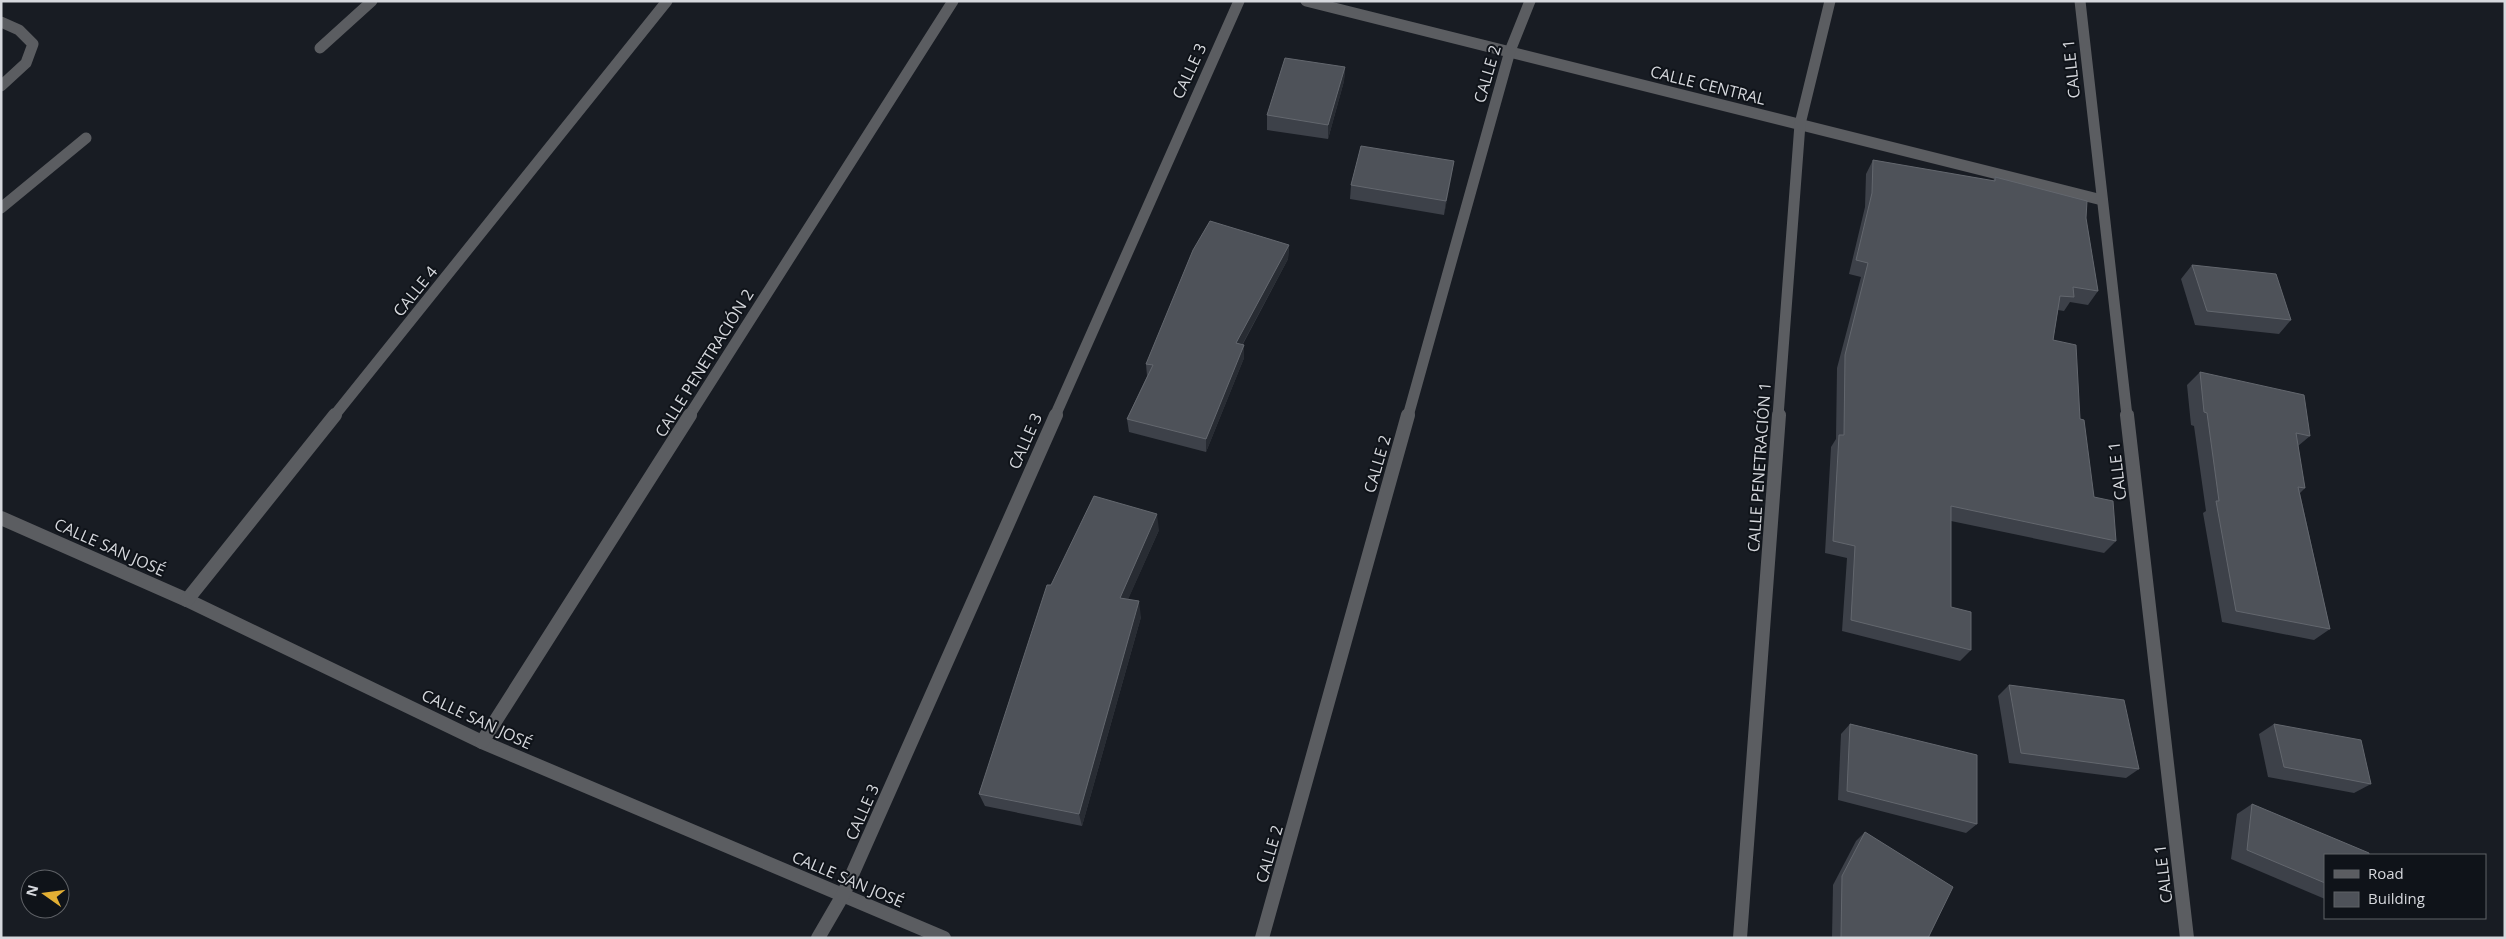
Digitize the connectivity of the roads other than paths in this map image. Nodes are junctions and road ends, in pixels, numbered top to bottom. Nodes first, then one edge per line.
1 (372, 1) edge
2 (667, 1) edge
3 (953, 1) edge
4 (1239, 1) edge
5 (1306, 1) edge
6 (1530, 1) edge
7 (1830, 1) edge
8 (2080, 1) edge
9 (1, 22) edge
10 (320, 48) dead end
11 (1510, 51) junction
12 (1, 86) edge
13 (1800, 124) junction
14 (86, 138) dead end
15 (2102, 200) junction
16 (1, 208) edge
17 (1, 518) edge
18 (187, 600) junction
19 (482, 742) junction
20 (843, 895) junction
21 (818, 938) edge
22 (944, 938) edge
23 (1262, 938) edge
24 (1740, 938) edge
25 (2186, 938) edge

1 - 10 street
2 - 18 street, CALLE 4
3 - 19 street, CALLE PENETRACIÓN 2
4 - 20 street, CALLE 3
5 - 11 street, CALLE CENTRAL
6 - 11 street, CALLE 2
7 - 13 street, CALLE PENETRACIÓN 1
8 - 15 street, CALLE 1
9 - 12 street
11 - 13 street, CALLE CENTRAL
11 - 23 street, CALLE 2
13 - 15 street, CALLE CENTRAL
13 - 24 street, CALLE PENETRACIÓN 1
14 - 16 street
15 - 25 street, CALLE 1
17 - 18 street, CALLE SAN JOSÉ
18 - 19 street, CALLE SAN JOSÉ
19 - 20 street, CALLE SAN JOSÉ
20 - 21 street, CALLE 3
20 - 22 street, CALLE SAN JOSÉ

